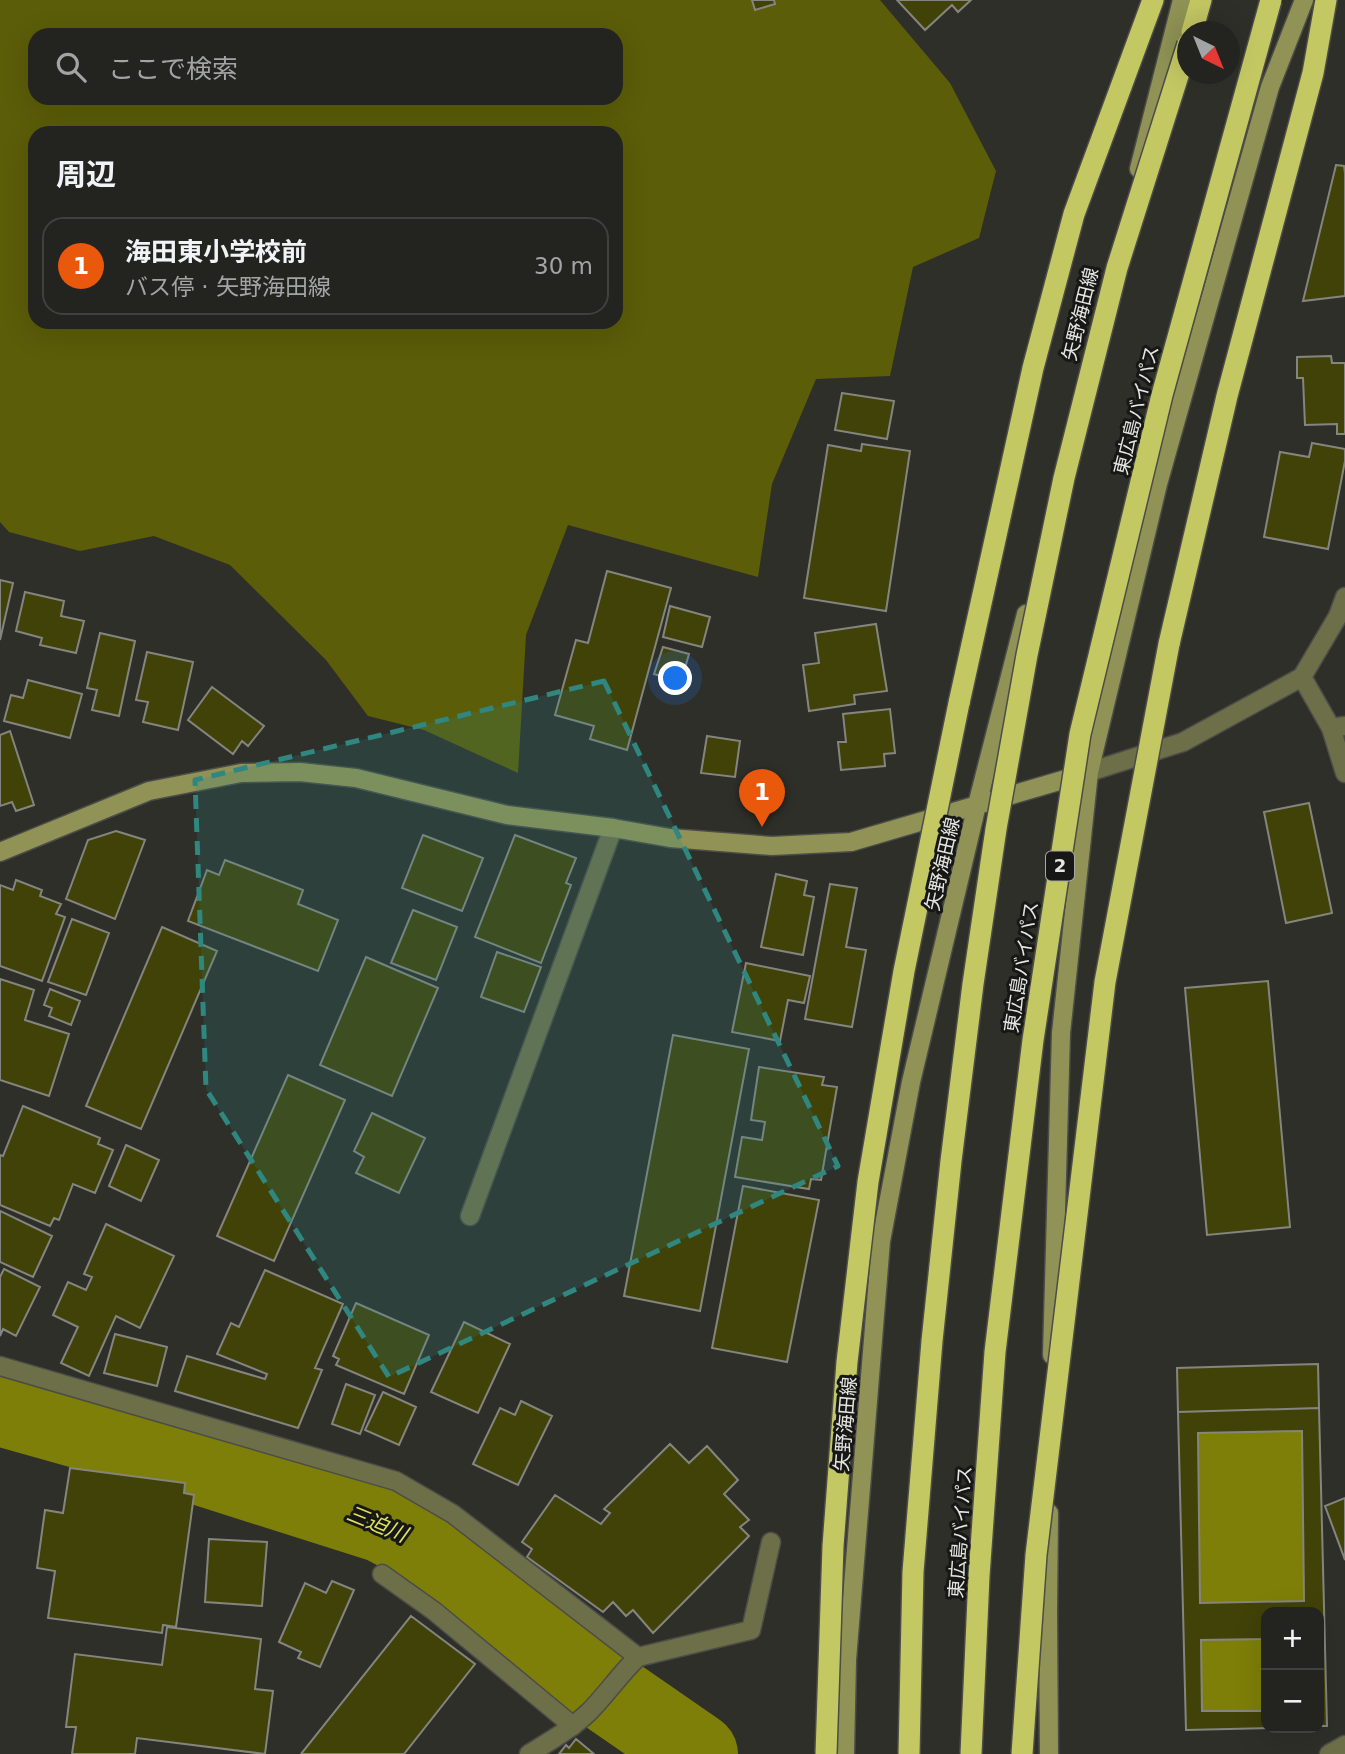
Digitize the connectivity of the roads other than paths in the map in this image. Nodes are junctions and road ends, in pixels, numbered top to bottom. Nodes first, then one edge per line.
1 (1153, 0) edge
2 (1182, 0) edge
3 (1201, 0) edge
4 (1271, 0) edge
5 (1304, 0) edge
6 (1326, 0) edge
7 (1195, 21) edge
8 (1177, 79) edge
9 (1345, 597) edge
10 (1302, 677) junction
11 (1338, 727) edge
12 (1089, 772) junction
13 (1345, 773) edge
14 (977, 805) junction
15 (613, 828) junction
16 (0, 852) edge
17 (470, 1216) dead end
18 (0, 1367) edge
19 (771, 1542) dead end
20 (382, 1574) dead end
21 (633, 1662) junction
22 (573, 1726) junction
23 (1345, 1745) edge
24 (529, 1754) edge
25 (826, 1754) edge
26 (845, 1754) edge
27 (909, 1754) edge
28 (971, 1754) edge
29 (1022, 1754) edge
30 (1049, 1754) edge
31 (1329, 1754) edge

1 - 25 highway, bridge
2 - 14 main road, 矢野海田線
3 - 7 highway
4 - 28 highway, 東広島バイパス / 2, bridge
5 - 12 main road
6 - 29 highway, bridge
8 - 27 highway, bridge
9 - 10 street
10 - 11 street
10 - 12 street
11 - 13 street
12 - 14 main road
12 - 30 main road
14 - 15 main road
14 - 26 main road, 矢野海田線
15 - 16 main road
15 - 17 street
18 - 21 street
19 - 21 street
20 - 22 street
21 - 22 street
22 - 24 street
23 - 31 street

